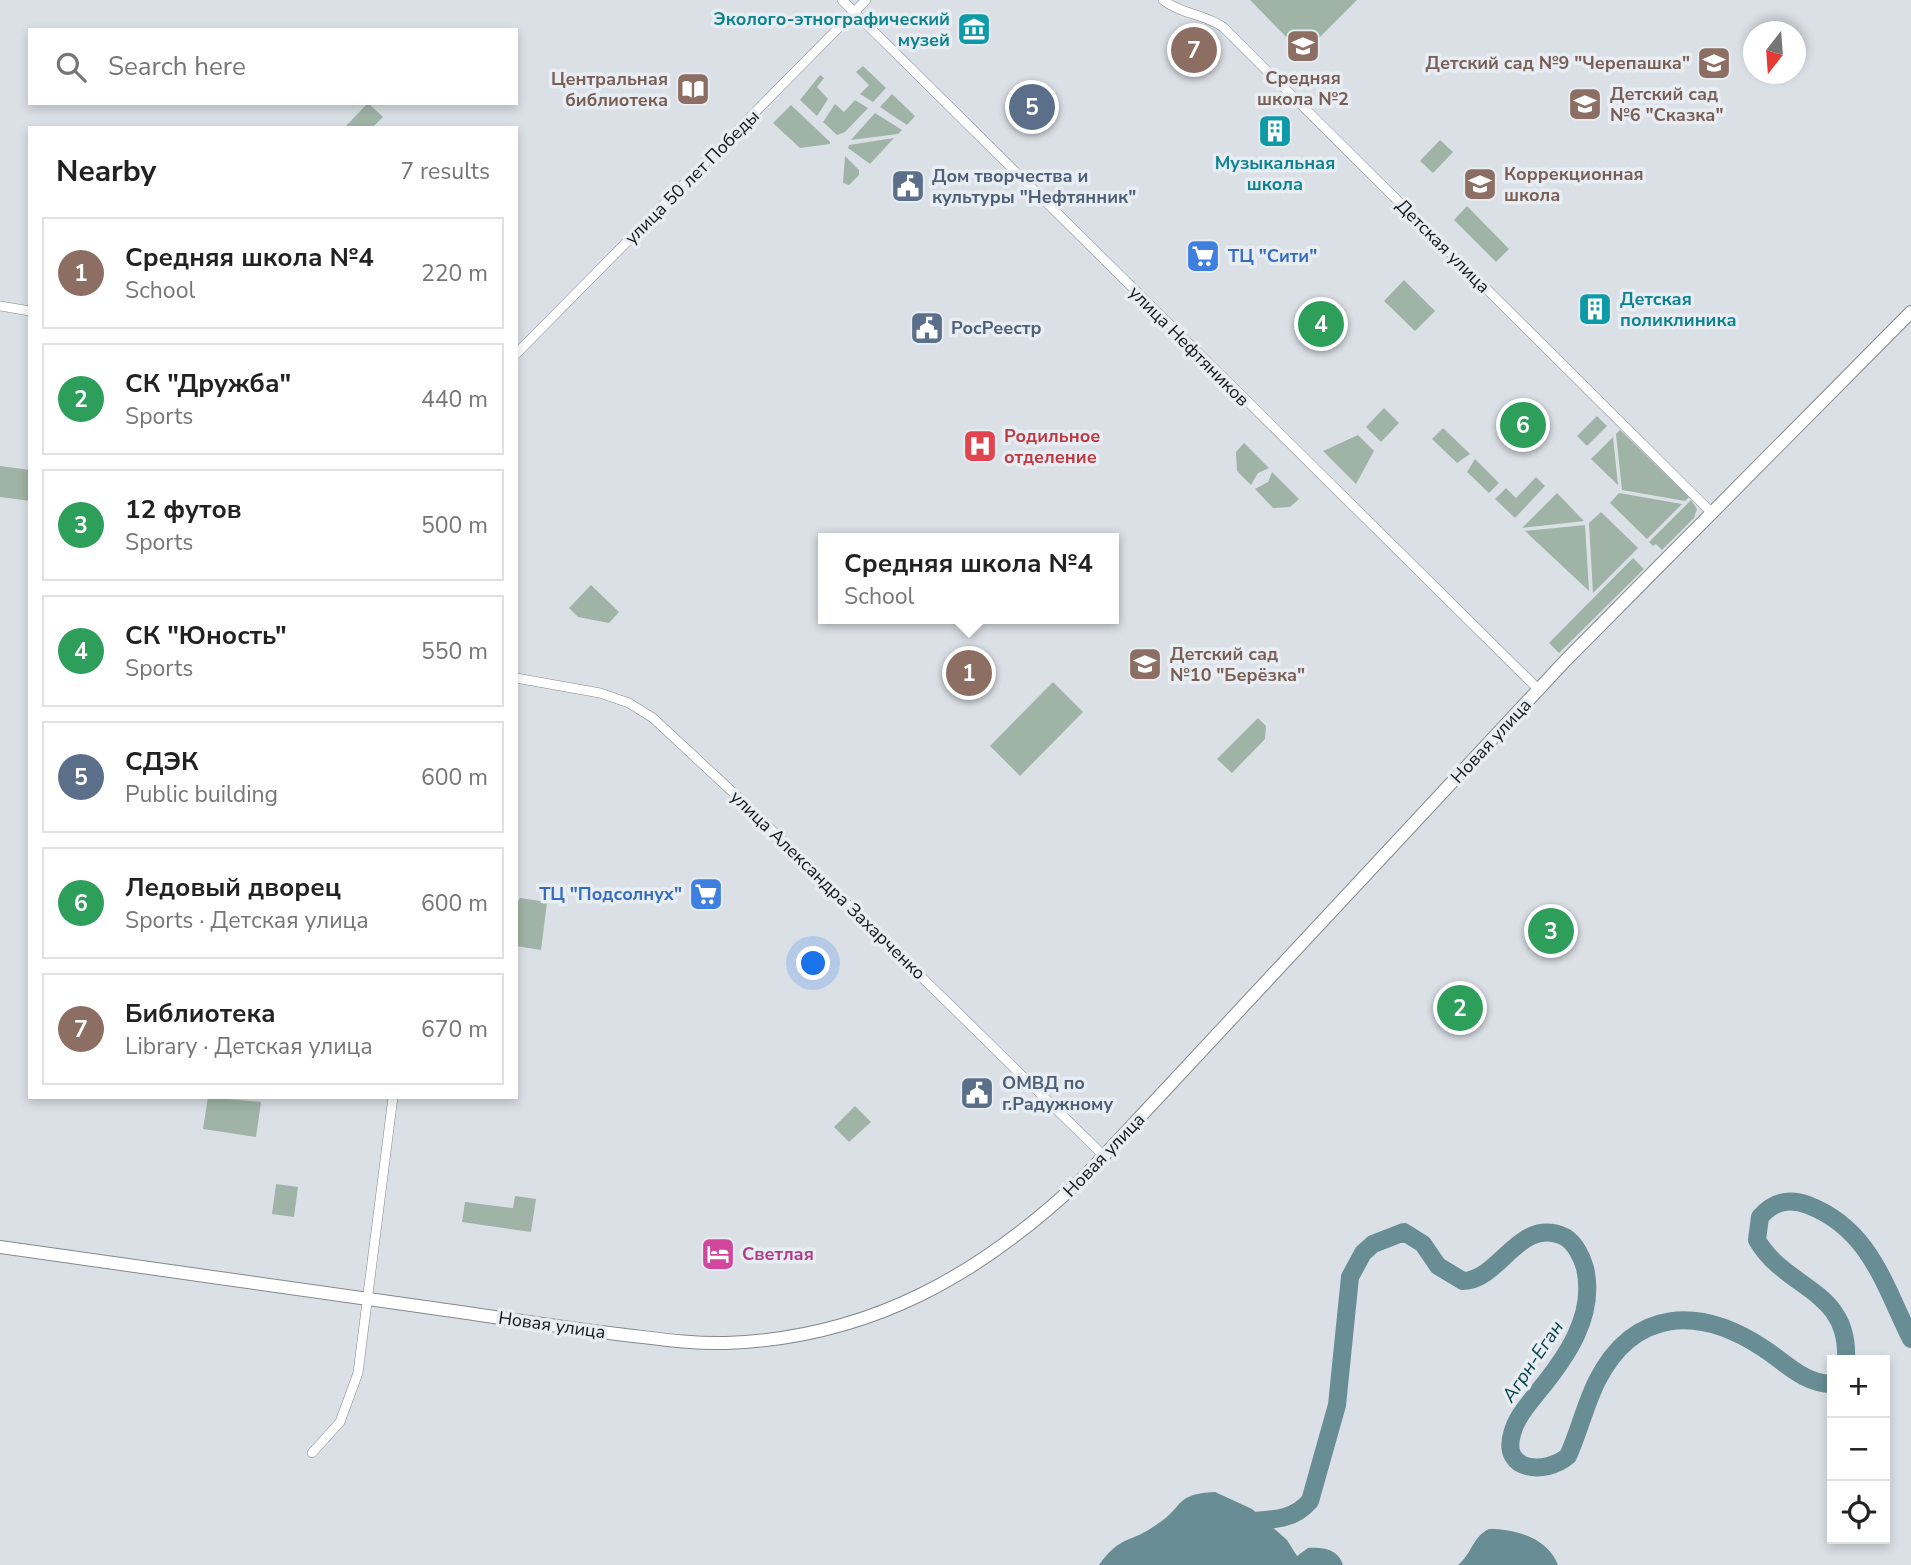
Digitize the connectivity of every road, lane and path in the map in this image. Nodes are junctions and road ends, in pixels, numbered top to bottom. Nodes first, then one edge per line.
1 (842, 0) edge
2 (866, 0) edge
3 (1163, 0) edge
4 (854, 12) junction
5 (0, 306) edge
6 (28, 311) edge
7 (1911, 313) edge
8 (518, 352) edge
9 (1711, 512) junction
10 (518, 678) edge
11 (1538, 690) junction
12 (393, 1099) edge
13 (1104, 1156) junction
14 (0, 1247) edge
15 (366, 1299) junction
16 (312, 1453) dead end

1 - 4 street, улица Нефтяников
2 - 4 street, улица 50 лет Победы
3 - 9 street, Детская улица
4 - 8 street, улица 50 лет Победы
4 - 11 street, улица Нефтяников
5 - 6 street
7 - 9 street, Новая улица
9 - 11 street, Новая улица
10 - 13 street, улица Александра Захарченко
11 - 13 street, Новая улица
12 - 15 street
13 - 15 street, Новая улица
14 - 15 street, Новая улица
15 - 16 street

